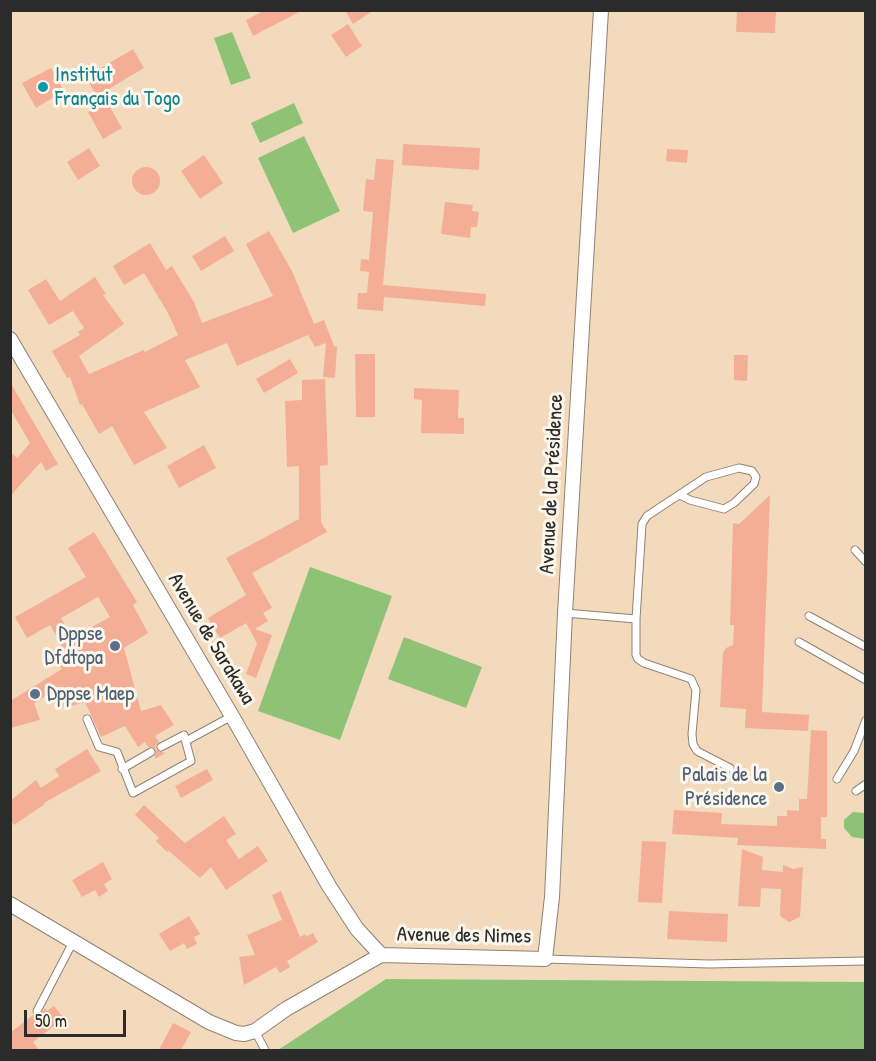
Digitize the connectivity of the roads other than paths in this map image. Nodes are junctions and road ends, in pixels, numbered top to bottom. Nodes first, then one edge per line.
1 (601, 10) edge
2 (10, 339) edge
3 (680, 495) junction
4 (855, 550) dead end
5 (866, 562) edge
6 (565, 613) junction
7 (809, 616) dead end
8 (636, 619) junction
9 (799, 642) dead end
10 (866, 647) edge
11 (866, 680) edge
12 (232, 716) junction
13 (87, 718) dead end
14 (866, 720) edge
15 (186, 741) junction
16 (161, 747) dead end
17 (151, 753) dead end
18 (730, 768) dead end
19 (122, 769) junction
20 (837, 779) dead end
21 (866, 784) edge
22 (856, 791) dead end
23 (10, 904) edge
24 (74, 942) junction
25 (381, 955) junction
26 (545, 959) junction
27 (866, 961) edge
28 (37, 1011) dead end
29 (255, 1031) junction
30 (265, 1050) edge

1 - 6 street, Avenue de la Présidence
2 - 12 street, Avenue de Sarakawa
3 - 3 lane
3 - 8 lane
4 - 5 lane
6 - 8 lane
6 - 26 street, Avenue de la Présidence
7 - 10 lane
8 - 18 lane
9 - 11 lane
12 - 15 lane
12 - 25 street, Avenue de Sarakawa
13 - 19 lane
14 - 20 lane
15 - 16 lane
15 - 19 lane
17 - 19 lane
21 - 22 lane
23 - 24 street
24 - 28 lane
24 - 29 street
25 - 26 street, Avenue des Nimes
25 - 29 street, Avenue des Nimes
26 - 27 lane, Avenue des Nimes
29 - 30 lane

